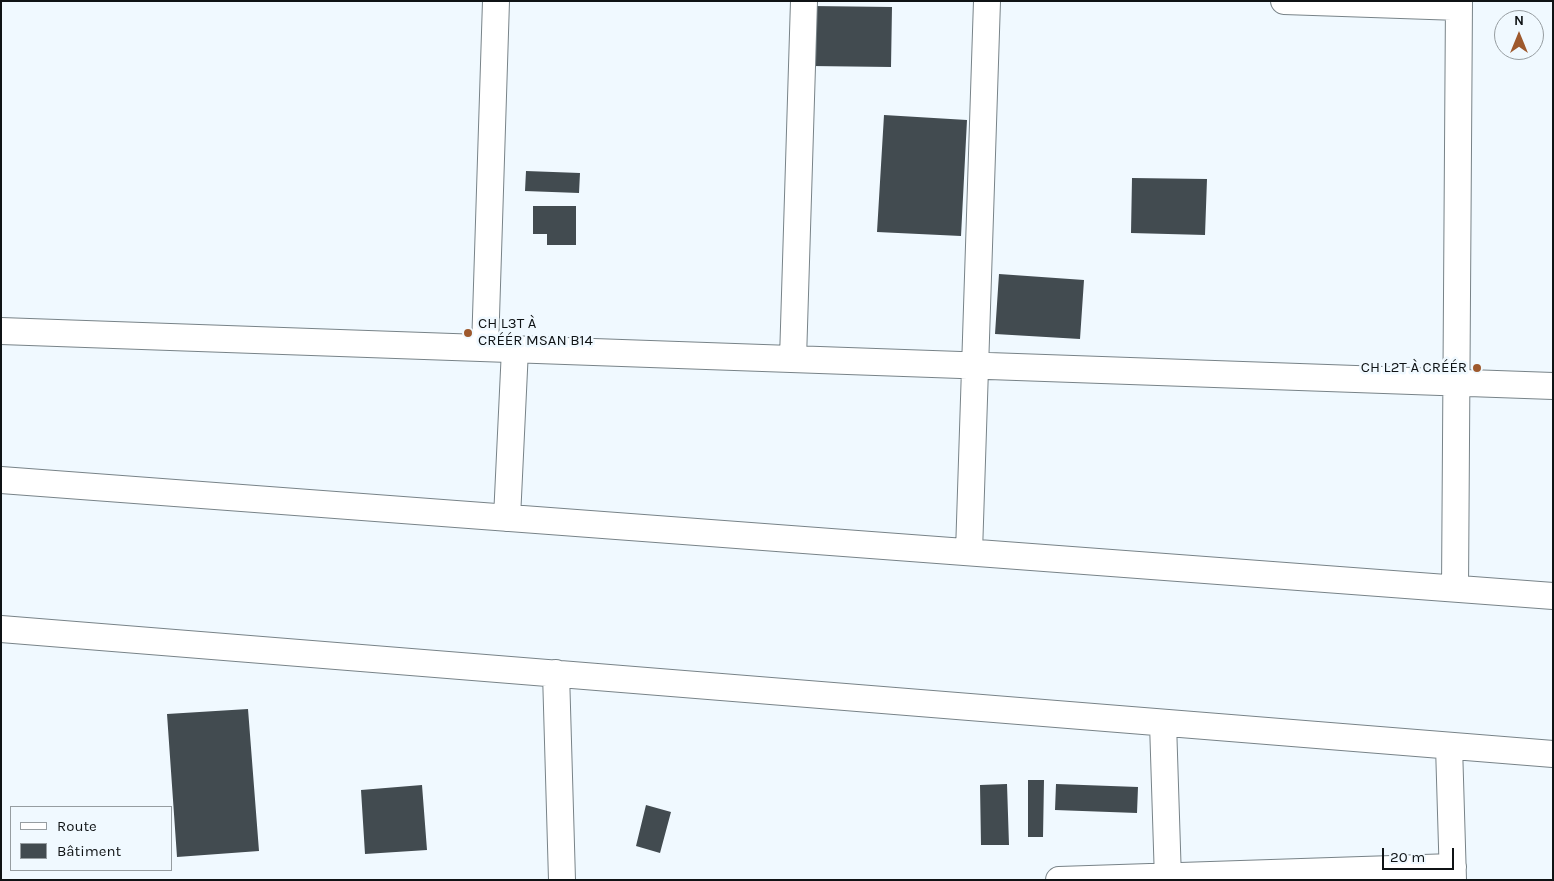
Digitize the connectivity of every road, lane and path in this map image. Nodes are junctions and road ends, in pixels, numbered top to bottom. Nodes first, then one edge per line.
1 (496, 1) edge
2 (804, 1) edge
3 (987, 1) edge
4 (1284, 1) edge
5 (1459, 4) edge
6 (1, 331) edge
7 (485, 348) junction
8 (515, 349) junction
9 (793, 359) junction
10 (975, 365) junction
11 (1456, 382) junction
12 (1553, 386) edge
13 (1, 480) edge
14 (507, 518) junction
15 (969, 552) junction
16 (1455, 588) junction
17 (1553, 596) edge
18 (1, 629) edge
19 (556, 674) junction
20 (1163, 723) junction
21 (1449, 746) junction
22 (1553, 754) edge
23 (1453, 874) edge
24 (1168, 878) edge
25 (562, 880) edge
26 (1059, 880) edge

1 - 7 street
2 - 9 street
3 - 10 street
4 - 5 street
5 - 11 street
6 - 7 street
7 - 8 street
8 - 9 street
8 - 14 street
9 - 10 street
10 - 11 street
10 - 15 street
11 - 12 street
11 - 16 street
13 - 14 street
14 - 15 street
15 - 16 street
16 - 17 street
18 - 19 street
19 - 20 street
19 - 25 street
20 - 21 street
20 - 24 street
21 - 22 street
21 - 23 street
23 - 24 street
24 - 26 street

